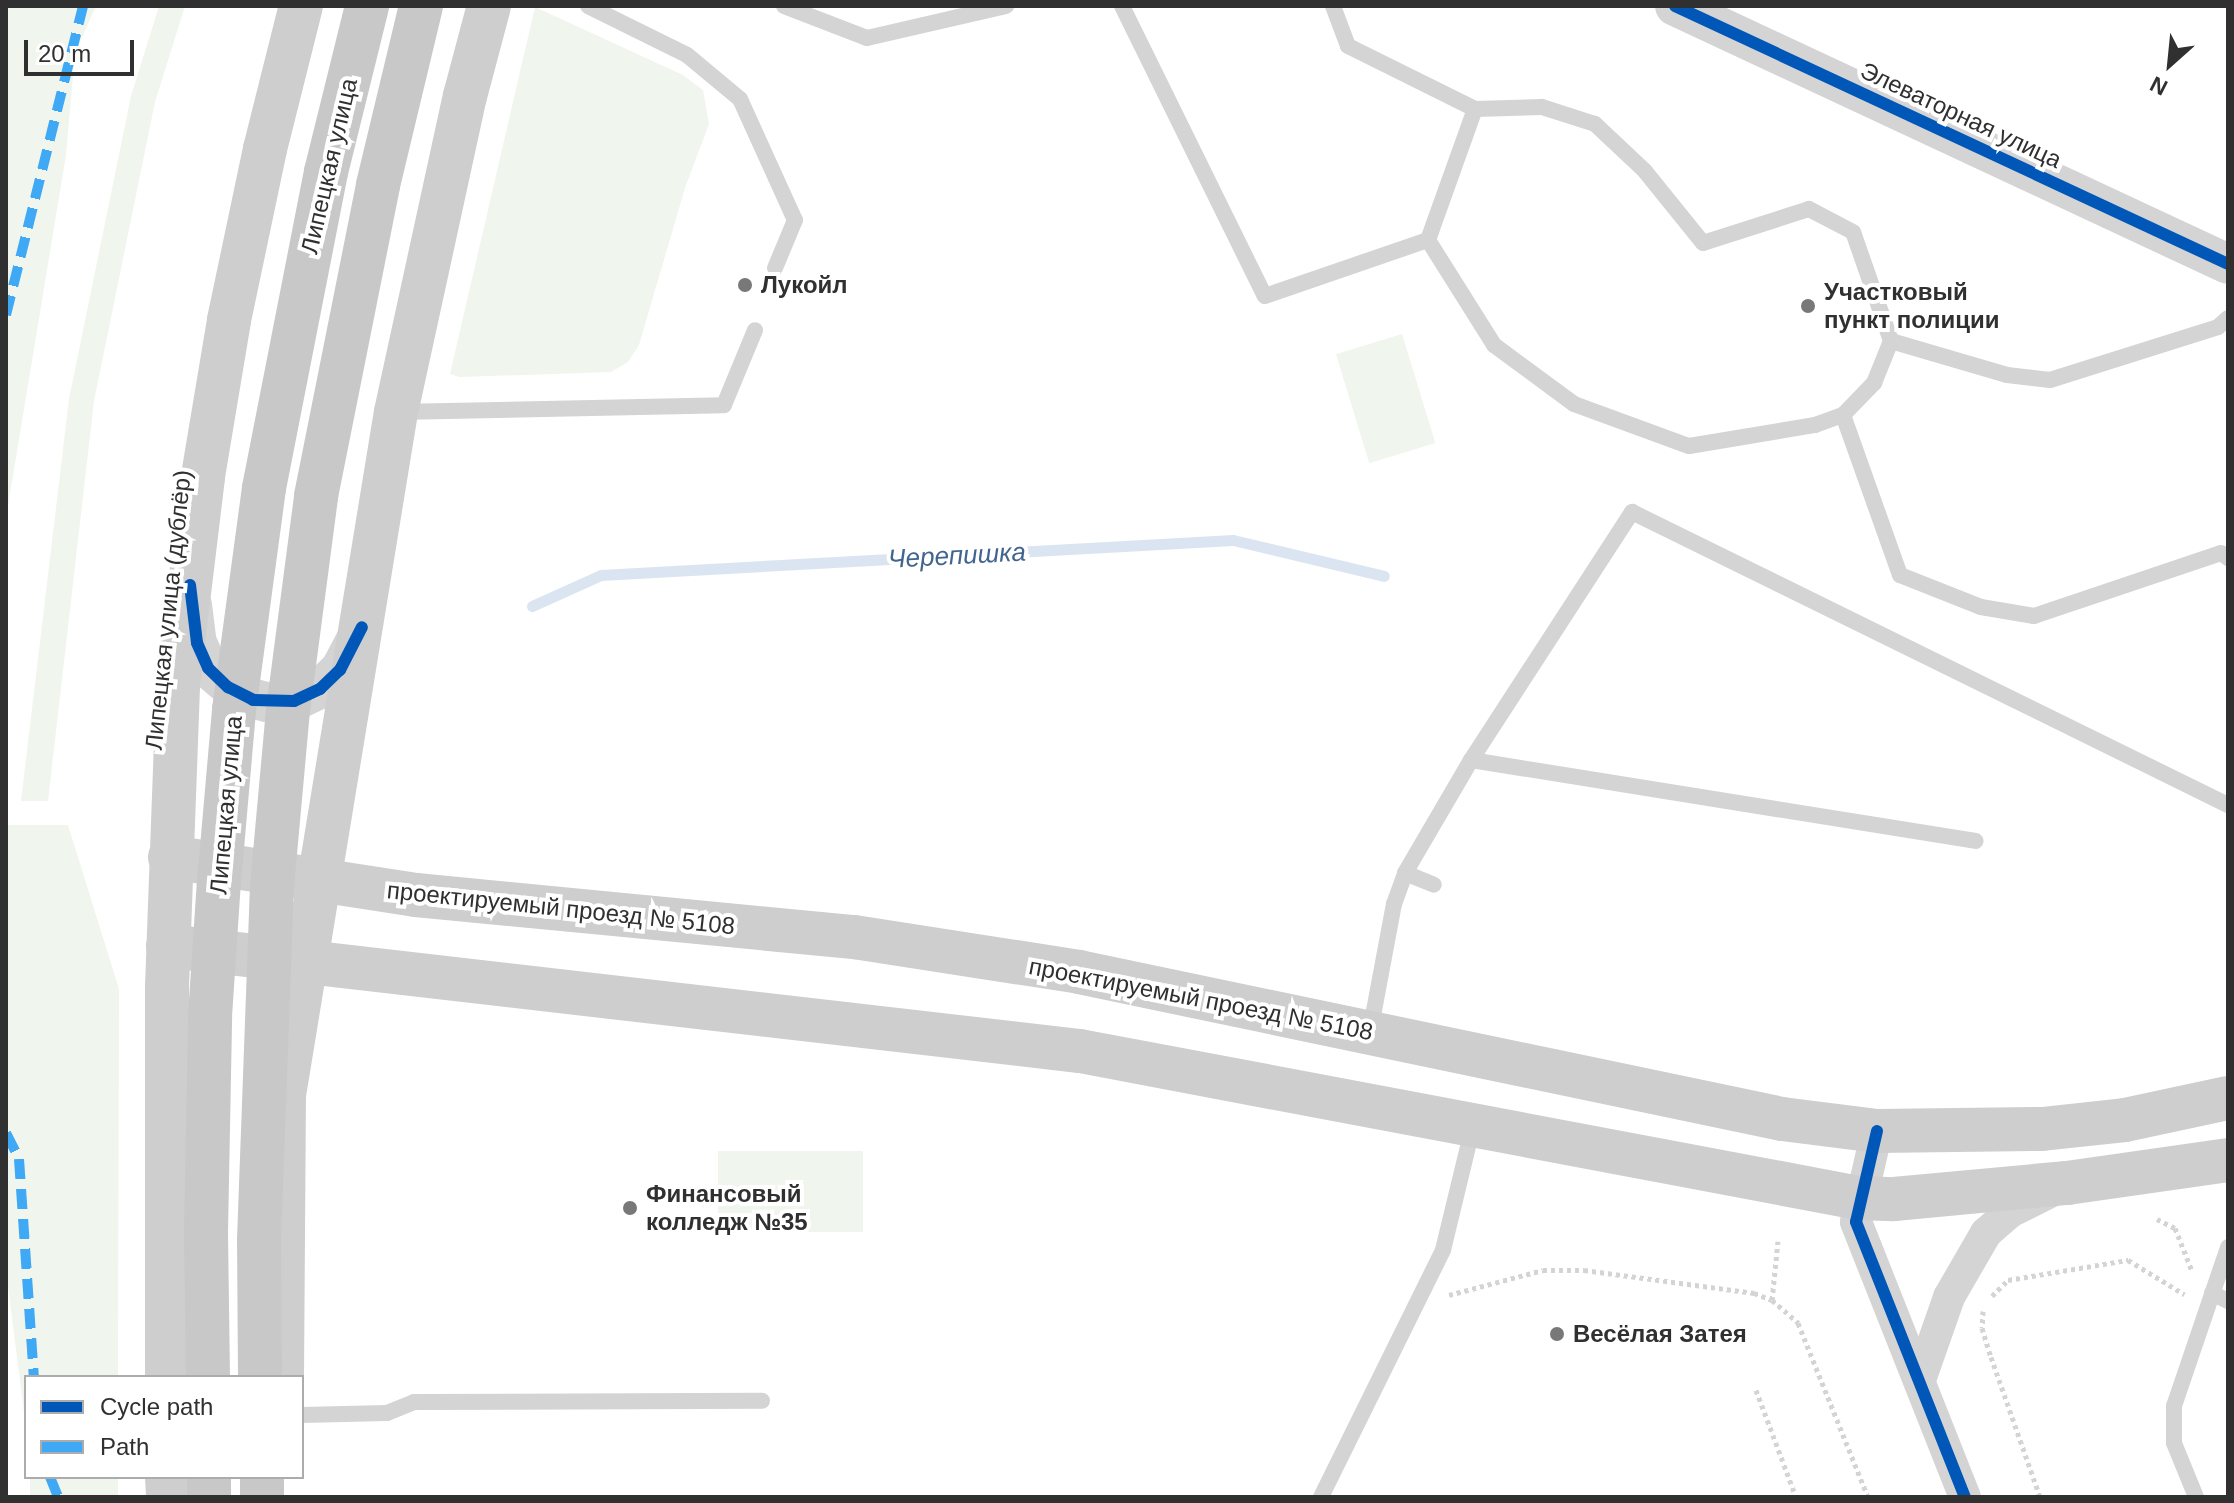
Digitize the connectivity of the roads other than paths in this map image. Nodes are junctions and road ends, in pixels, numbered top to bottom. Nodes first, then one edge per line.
1 (301, 6) edge
2 (367, 6) edge
3 (421, 6) edge
4 (489, 6) edge
5 (588, 6) edge
6 (784, 6) edge
7 (1006, 6) edge
8 (1122, 6) edge
9 (1333, 6) edge
10 (1675, 6) edge
11 (1475, 109) junction
12 (1428, 240) junction
13 (2228, 264) edge
14 (775, 268) dead end
15 (2228, 318) edge
16 (755, 330) dead end
17 (1891, 341) junction
18 (396, 412) junction
19 (1843, 415) junction
20 (2228, 558) edge
21 (190, 585) junction
22 (362, 627) junction
23 (1471, 760) junction
24 (2228, 805) edge
25 (1976, 841) dead end
26 (170, 857) junction
27 (1405, 873) junction
28 (320, 880) junction
29 (1434, 885) dead end
30 (168, 946) junction
31 (304, 961) junction
32 (1370, 1032) junction
33 (2228, 1098) edge
34 (1473, 1124) junction
35 (1877, 1131) junction
36 (2228, 1160) edge
37 (2067, 1183) junction
38 (1859, 1198) junction
39 (2228, 1247) edge
40 (2212, 1293) junction
41 (2228, 1301) edge
42 (167, 1375) edge
43 (208, 1375) edge
44 (260, 1375) edge
45 (282, 1375) edge
46 (1920, 1380) junction
47 (762, 1401) dead end
48 (304, 1415) edge
49 (1321, 1497) edge
50 (1965, 1497) edge
51 (2196, 1497) edge

1 - 21 main road, Липецкая улица (дублёр)
2 - 43 main road, Липецкая улица, bridge
3 - 44 main road, bridge
4 - 18 main road
5 - 14 lane
6 - 7 lane
8 - 12 lane
9 - 11 lane
10 - 13 street, Элеваторная улица
11 - 12 lane
11 - 17 lane
12 - 19 lane
15 - 17 lane
16 - 18 lane
17 - 19 lane
18 - 22 main road
19 - 20 lane
21 - 22 street
21 - 26 main road, Липецкая улица (дублёр)
22 - 28 main road
23 - 24 lane
23 - 25 lane
23 - 27 lane
26 - 28 main road, проектируемый проезд № 5108
26 - 30 main road, Липецкая улица (дублёр)
27 - 29 lane
27 - 32 lane
28 - 31 main road
28 - 32 main road, проектируемый проезд № 5108
30 - 31 main road
30 - 42 main road, Липецкая улица (дублёр)
31 - 34 main road
31 - 45 main road
32 - 35 main road, проектируемый проезд № 5108
33 - 35 main road, проектируемый проезд № 5108
34 - 38 main road
34 - 49 lane
35 - 38 street
36 - 37 main road
37 - 38 main road
37 - 46 street
38 - 46 street
39 - 40 lane
40 - 41 lane
40 - 51 lane
46 - 50 street
47 - 48 lane

